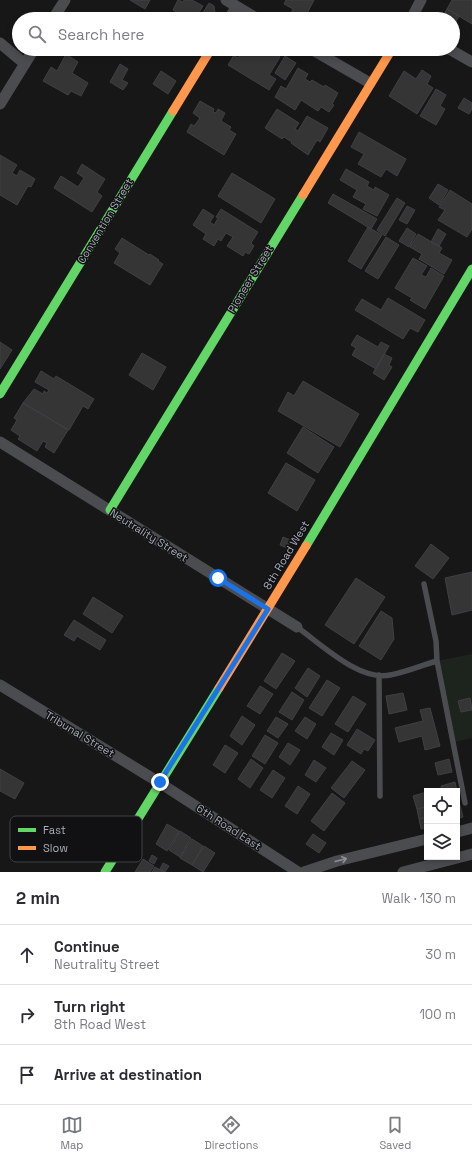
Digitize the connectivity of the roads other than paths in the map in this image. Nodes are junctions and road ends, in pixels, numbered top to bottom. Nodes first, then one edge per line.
1 (65, 0) edge
2 (226, 0) edge
3 (422, 0) edge
4 (236, 7) junction
5 (57, 12) edge
6 (233, 12) edge
7 (245, 12) edge
8 (415, 12) edge
9 (0, 43) edge
10 (12, 53) edge
11 (460, 55) edge
12 (15, 56) edge
13 (30, 56) edge
14 (207, 56) edge
15 (322, 56) edge
16 (387, 56) edge
17 (472, 62) edge
18 (25, 64) junction
19 (370, 83) junction
20 (0, 104) edge
21 (472, 269) edge
22 (0, 394) edge
23 (0, 442) edge
24 (110, 510) junction
25 (424, 584) dead end
26 (268, 609) junction
27 (297, 627) joint
28 (438, 661) junction
29 (379, 675) junction
30 (0, 685) edge
31 (160, 782) junction
32 (380, 796) dead end
33 (465, 803) dead end
34 (139, 816) edge
35 (472, 828) edge
36 (460, 831) edge
37 (424, 840) edge
38 (472, 854) edge
39 (111, 862) edge
40 (105, 872) edge
41 (298, 872) edge
42 (304, 872) edge
43 (403, 872) edge

1 - 5 street
2 - 4 street
3 - 8 street
4 - 6 street
4 - 7 street
9 - 10 street
11 - 17 street
12 - 18 street
13 - 18 street
14 - 22 street, Convention Street
15 - 19 street
16 - 19 street, Pioneer Street
18 - 20 street
19 - 24 street, Pioneer Street
21 - 26 street, 8th Road West
23 - 24 street, Neutrality Street
24 - 26 street, Neutrality Street
25 - 28 lane
26 - 27 street, Neutrality Street
26 - 31 street, 8th Road West
27 - 29 lane
28 - 29 lane
28 - 33 lane
29 - 32 lane
30 - 31 street, Tribunal Street
31 - 34 street, 8th Road West
31 - 41 street, 6th Road East
35 - 36 street
42 -> 37 street
38 - 43 street
39 - 40 street, 8th Road West

